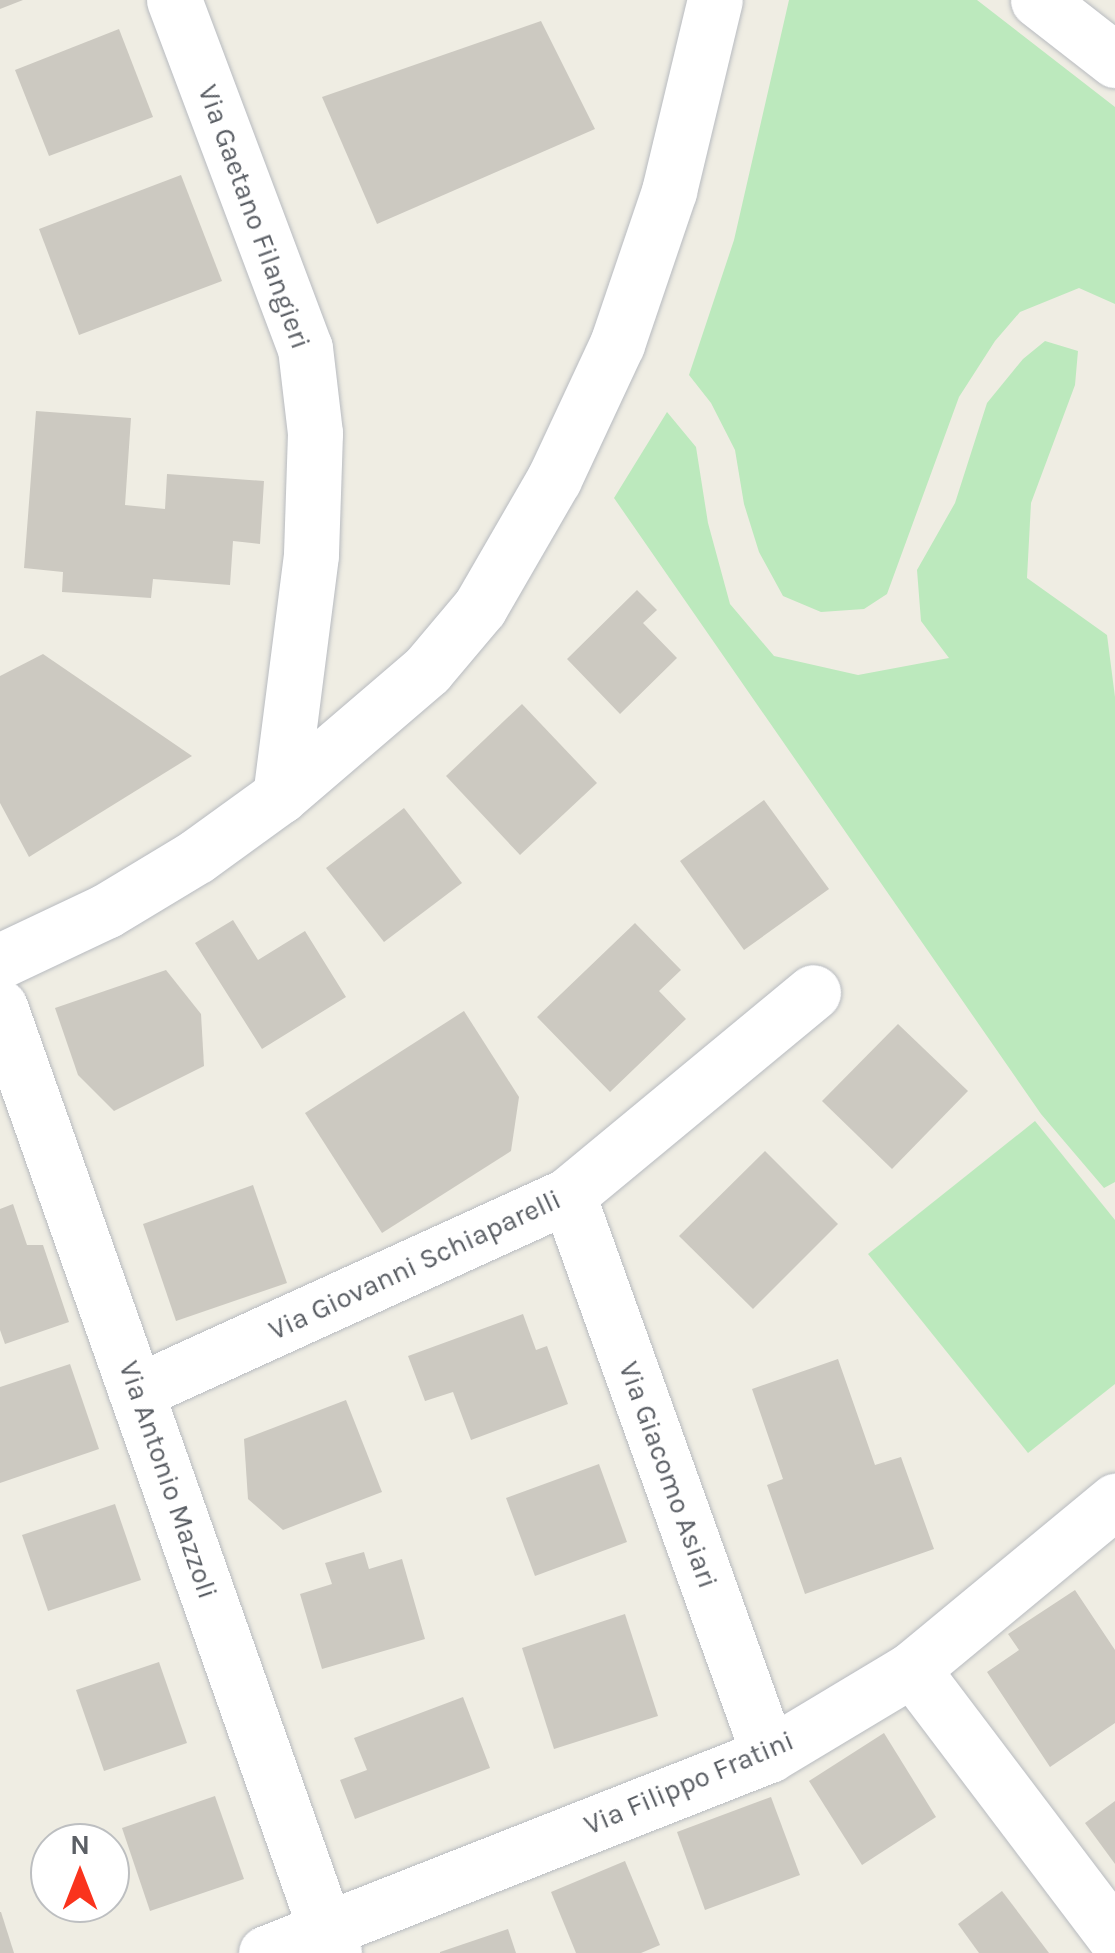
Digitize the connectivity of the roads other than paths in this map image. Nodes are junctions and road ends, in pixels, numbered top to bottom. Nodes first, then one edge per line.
1 (174, 0) edge
2 (715, 0) edge
3 (1038, 0) edge
4 (1115, 60) edge
5 (280, 796) junction
6 (0, 961) edge
7 (813, 992) dead end
8 (0, 1007) edge
9 (568, 1196) junction
10 (136, 1392) junction
11 (1115, 1501) edge
12 (912, 1670) junction
13 (768, 1755) junction
14 (1115, 1937) edge
15 (330, 1941) edge
16 (266, 1953) edge

1 - 5 street, Via Gaetano Filangieri
2 - 5 street
3 - 4 street
5 - 6 street
7 - 9 street, Via Giovanni Schiaparelli
8 - 10 street, Via Antonio Mazzoli
9 - 10 street, Via Giovanni Schiaparelli
9 - 13 street, Via Giacomo Asiari
10 - 15 street, Via Antonio Mazzoli
11 - 12 street, Via Filippo Fratini
12 - 13 street, Via Filippo Fratini
12 - 14 street
13 - 15 street, Via Filippo Fratini
15 - 16 street, Via Filippo Fratini

